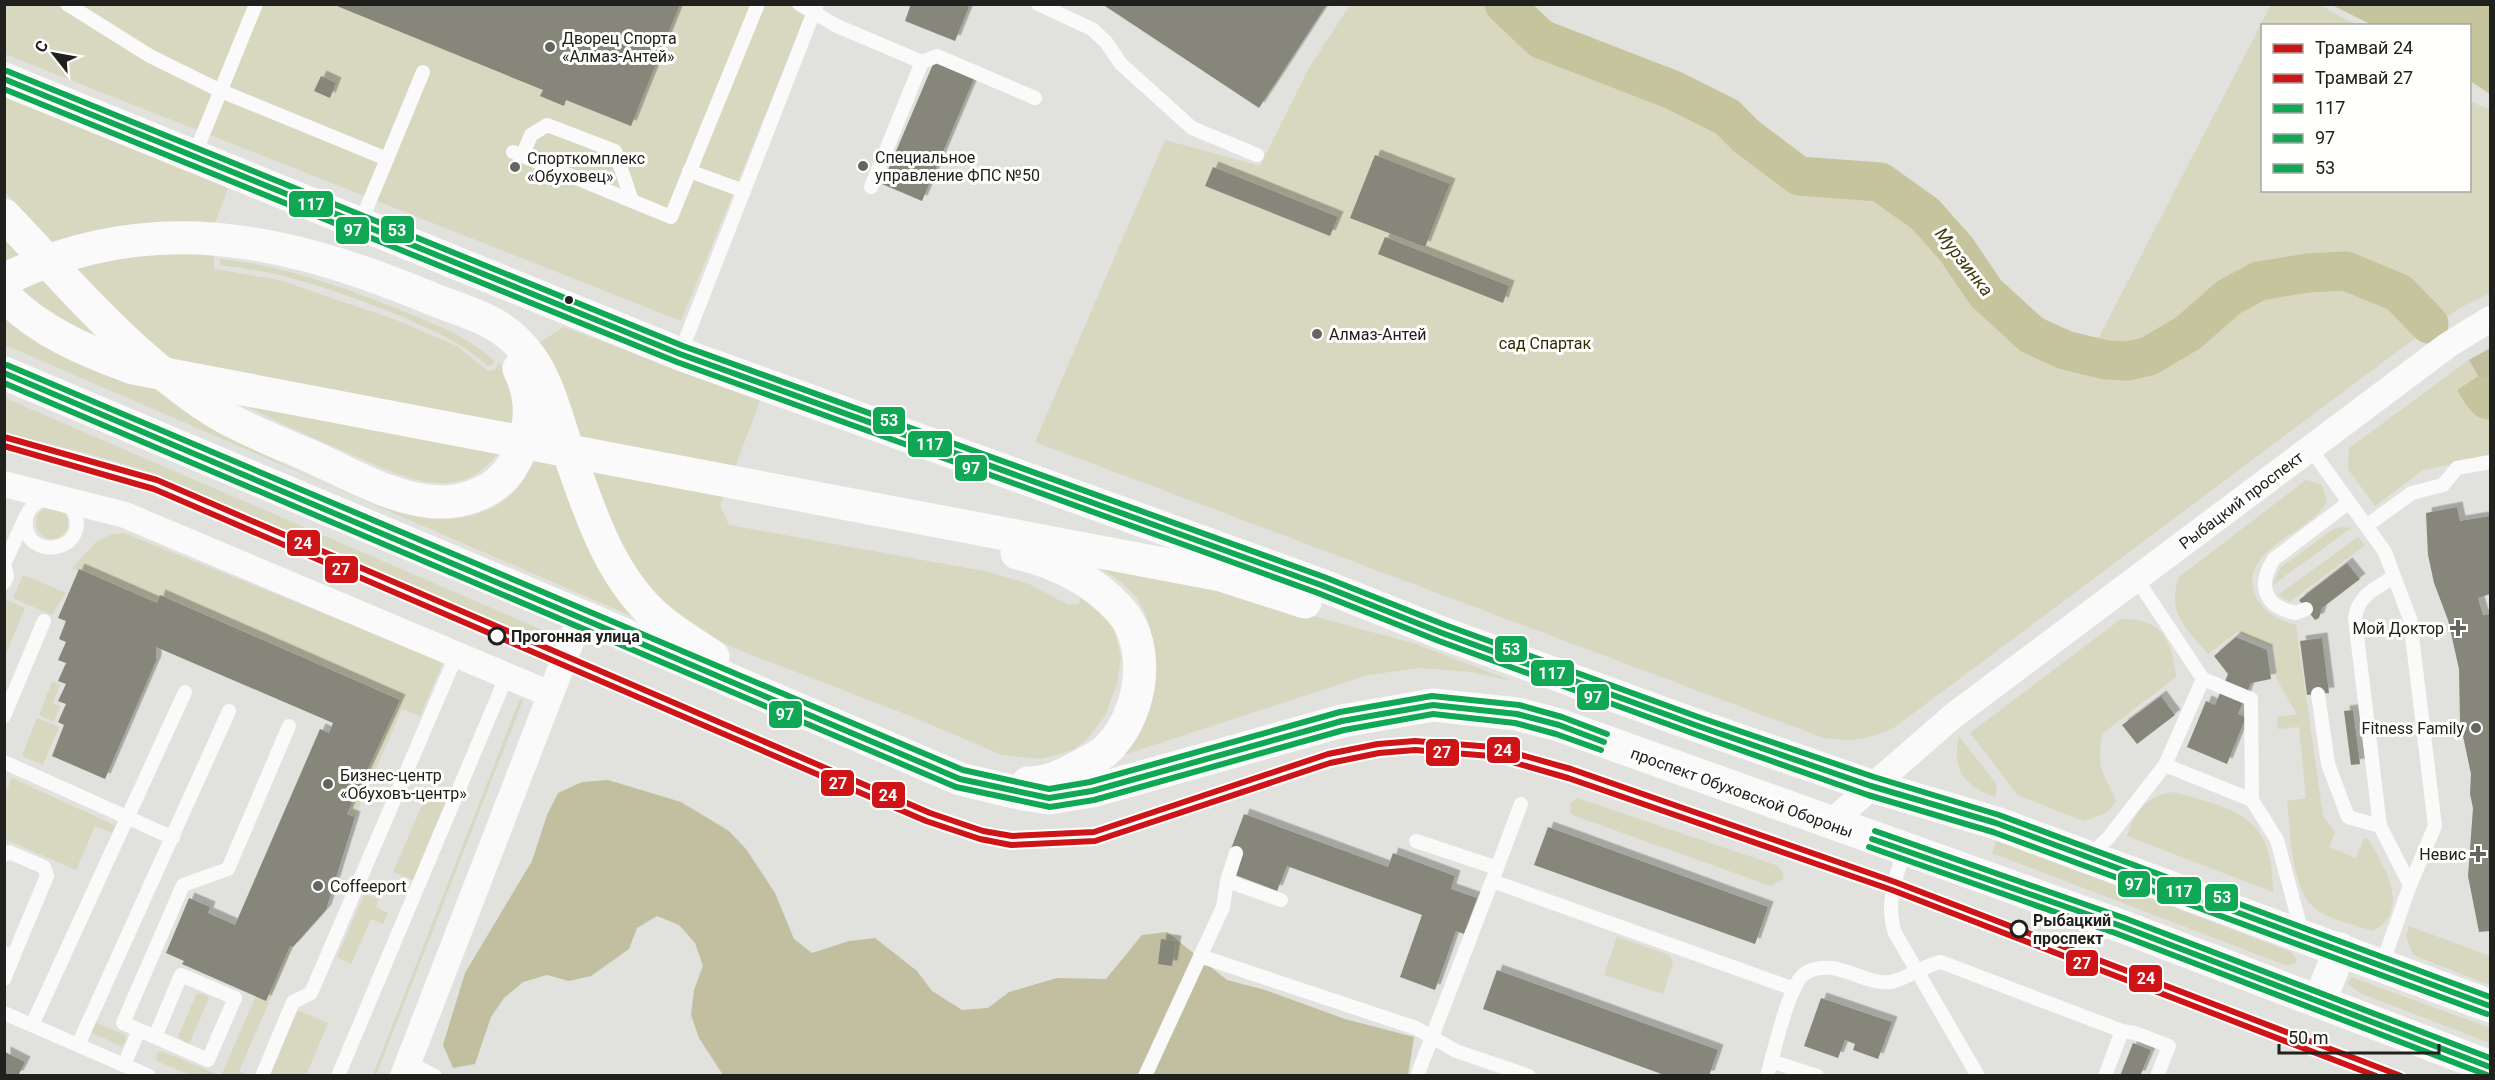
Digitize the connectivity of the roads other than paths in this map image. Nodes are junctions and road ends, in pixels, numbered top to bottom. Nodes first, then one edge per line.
1 (67, 4) edge
2 (256, 4) edge
3 (758, 4) edge
4 (799, 4) edge
5 (1038, 4) edge
6 (815, 9) edge
7 (922, 62) junction
8 (423, 72) dead end
9 (4, 80) edge
10 (221, 90) junction
11 (1035, 98) dead end
12 (1257, 155) dead end
13 (194, 156) junction
14 (387, 159) junction
15 (689, 171) junction
16 (871, 187) dead end
17 (744, 191) junction
18 (632, 201) junction
19 (4, 215) edge
20 (360, 224) junction
21 (4, 280) edge
22 (4, 294) edge
23 (447, 305) junction
24 (2490, 319) edge
25 (680, 354) junction
26 (4, 373) edge
27 (2310, 448) junction
28 (2490, 462) edge
29 (7, 484) edge
30 (59, 498) junction
31 (2348, 503) junction
32 (103, 509) junction
33 (27, 513) junction
34 (900, 514) junction
35 (2366, 526) junction
36 (77, 527) junction
37 (5, 562) edge
38 (2136, 578) junction
39 (2392, 578) junction
40 (4, 583) edge
41 (2306, 609) dead end
42 (581, 616) junction
43 (44, 621) dead end
44 (1442, 633) junction
45 (457, 654) junction
46 (507, 675) junction
47 (2202, 680) junction
48 (185, 692) dead end
49 (762, 693) junction
50 (550, 694) junction
51 (2318, 694) dead end
52 (229, 711) dead end
53 (4, 716) edge
54 (290, 726) dead end
55 (4, 762) edge
56 (2165, 765) junction
57 (960, 779) junction
58 (1871, 786) junction
59 (2252, 800) junction
60 (1521, 804) dead end
61 (127, 817) junction
62 (1829, 824) junction
63 (2380, 826) junction
64 (173, 838) junction
65 (1416, 841) dead end
66 (1904, 850) junction
67 (1236, 853) dead end
68 (4, 855) edge
69 (2088, 857) junction
70 (1494, 874) junction
71 (1227, 881) junction
72 (2410, 885) junction
73 (1281, 900) dead end
74 (2303, 936) junction
75 (2340, 949) junction
76 (9, 955) edge
77 (1200, 956) junction
78 (2382, 965) junction
79 (1916, 970) junction
80 (4, 979) edge
81 (1794, 989) junction
82 (2320, 1001) junction
83 (2490, 1006) edge
84 (4, 1013) edge
85 (32, 1025) junction
86 (139, 1030) junction
87 (2122, 1031) junction
88 (155, 1037) junction
89 (1433, 1037) junction
90 (78, 1045) junction
91 (1771, 1061) junction
92 (1488, 1062) junction
93 (124, 1065) junction
94 (2490, 1067) edge
95 (406, 1069) edge
96 (149, 1076) edge
97 (262, 1076) edge
98 (338, 1076) edge
99 (435, 1076) edge
100 (1146, 1076) edge
101 (1417, 1076) edge
102 (1483, 1076) edge
103 (1529, 1076) edge
104 (1767, 1076) edge
105 (1817, 1076) edge
106 (1978, 1076) edge
107 (2104, 1076) edge
108 (2157, 1076) edge

1 - 10 lane
2 - 10 lane
3 - 15 lane
4 - 6 lane
5 - 12 lane
6 - 7 lane
6 - 17 lane
7 - 11 lane
7 - 16 lane
8 - 14 lane
9 - 13 main road
10 - 13 lane
10 - 14 lane
13 - 20 main road
14 - 20 lane
15 - 17 lane
15 - 18 lane
17 - 25 lane
18 - 18 lane
19 - 23 main road
20 - 25 main road
21 - 23 main road
22 - 34 main road
23 - 49 main road
24 - 27 street, Рыбацкий проспект
25 - 44 main road
26 - 42 main road
27 - 31 lane
27 - 38 street, Рыбацкий проспект
28 - 35 lane
29 - 30 street
29 - 33 lane
30 - 32 street
30 - 33 lane
30 - 36 lane
31 - 35 lane
31 - 41 lane
32 - 36 lane
32 - 45 street
33 - 36 lane
33 - 37 lane
34 - 44 main road
34 - 57 main road
35 - 39 lane
37 - 40 lane
38 - 47 lane
38 - 58 street, Рыбацкий проспект
39 - 63 lane
39 - 72 lane
42 - 49 main road
42 - 50 street
43 - 53 lane
44 - 58 main road
45 - 46 street
45 - 97 lane
46 - 50 street
46 - 98 lane
47 - 56 lane
47 - 59 lane
48 - 61 lane
49 - 57 main road
50 - 95 street
51 - 63 lane
52 - 64 lane
54 - 86 lane
55 - 61 lane
56 - 59 lane
56 - 69 lane
57 - 62 main road, проспект Обуховской Обороны
58 - 62 street, Рыбацкий проспект
58 - 69 main road
59 - 74 lane
60 - 70 lane
61 - 64 lane
61 - 85 lane
62 - 66 main road, проспект Обуховской Обороны
63 - 72 lane
64 - 90 lane
65 - 70 lane
66 - 79 lane
66 - 82 main road, проспект Обуховской Обороны
67 - 71 lane
68 - 76 lane
69 - 74 main road
70 - 81 lane
70 - 89 lane
71 - 73 lane
71 - 77 lane
72 - 78 lane
74 - 75 main road
75 - 78 main road
75 - 82 main road
76 - 80 lane
77 - 89 lane
77 - 100 lane
78 - 83 main road
79 - 81 lane
79 - 87 lane
79 - 106 lane
81 - 91 lane
82 - 94 main road, проспект Обуховской Обороны
84 - 85 lane
85 - 90 lane
86 - 88 lane
86 - 93 lane
87 - 107 lane
87 - 108 lane
88 - 88 lane
89 - 92 lane
89 - 101 lane
90 - 93 lane
91 - 104 lane
91 - 105 lane
92 - 102 lane
92 - 103 lane
93 - 96 lane
95 - 99 lane

